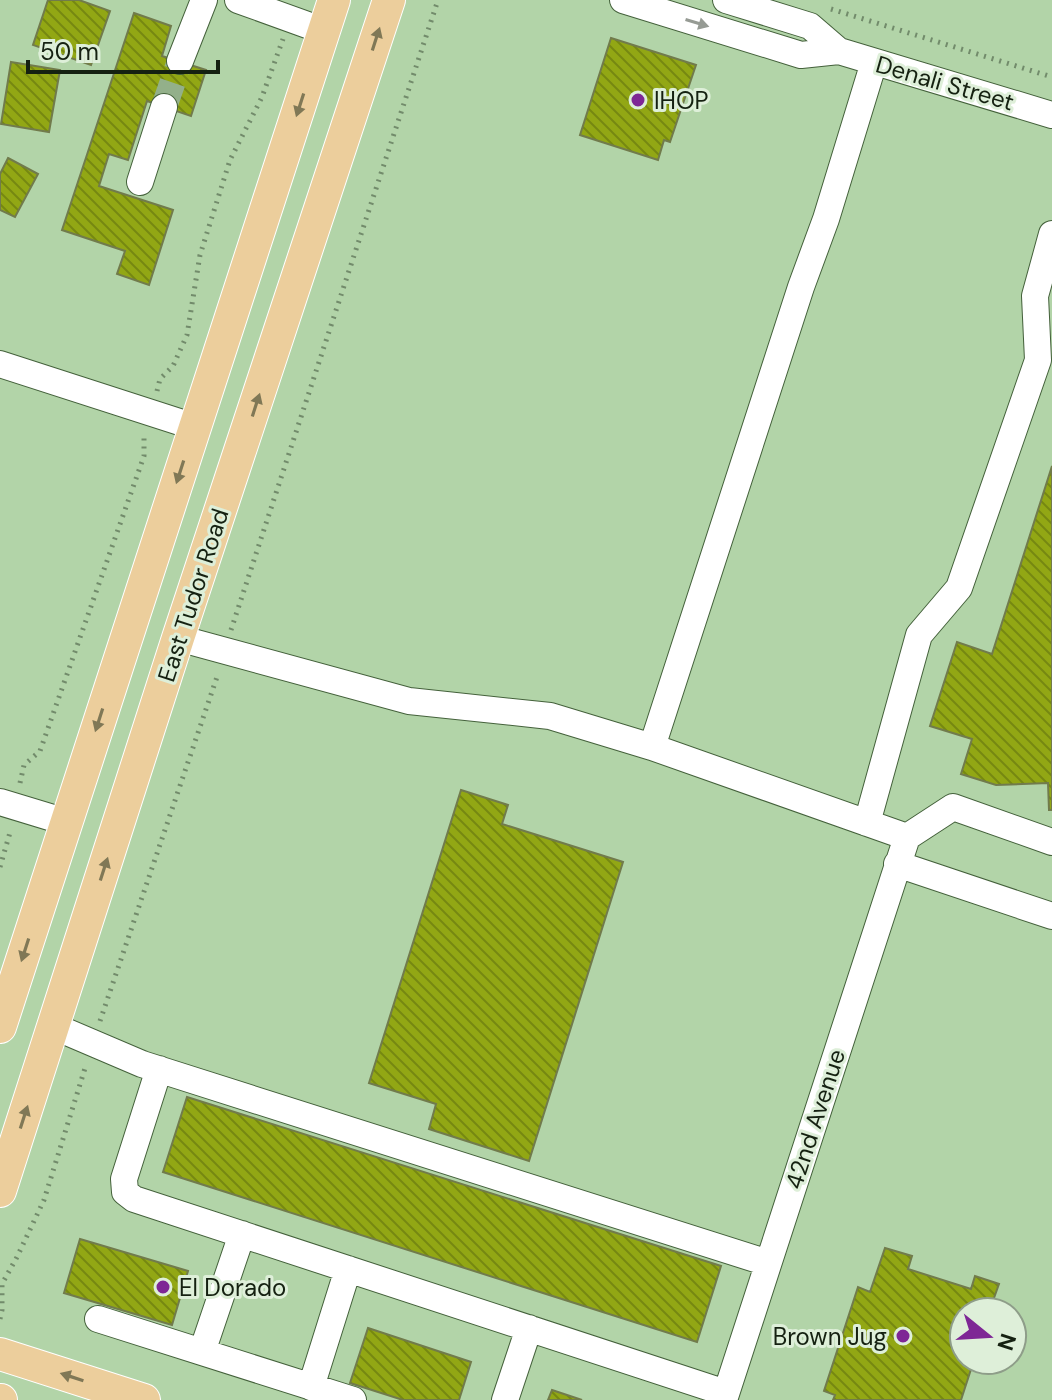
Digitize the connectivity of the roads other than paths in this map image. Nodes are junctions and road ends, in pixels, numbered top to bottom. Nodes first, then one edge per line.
1 (204, 0) edge
2 (238, 0) edge
3 (334, 0) edge
4 (389, 0) edge
5 (623, 0) edge
6 (726, 0) edge
7 (324, 31) junction
8 (839, 51) junction
9 (180, 61) tunnel mouth
10 (874, 62) junction
11 (164, 107) tunnel mouth
12 (1052, 115) edge
13 (140, 182) dead end
14 (1052, 234) edge
15 (0, 364) edge
16 (195, 427) junction
17 (178, 638) junction
18 (652, 747) junction
19 (0, 802) edge
20 (66, 822) junction
21 (867, 823) junction
22 (907, 837) junction
23 (1052, 842) edge
24 (897, 864) junction
25 (1052, 916) edge
26 (53, 1026) junction
27 (0, 1027) edge
28 (159, 1069) junction
29 (0, 1191) edge
30 (242, 1234) junction
31 (768, 1263) junction
32 (348, 1269) junction
33 (98, 1319) dead end
34 (529, 1328) junction
35 (202, 1352) junction
36 (0, 1354) edge
37 (311, 1387) junction
38 (685, 1390) edge
39 (725, 1396) edge
40 (144, 1400) edge
41 (353, 1400) edge
42 (505, 1400) edge

1 - 9 street
2 - 7 street
3 - 7 main road, East Tudor Road
17 -> 4 main road, East Tudor Road
5 -> 8 street, Denali Street
6 - 8 street, Denali Street
7 -> 16 main road, East Tudor Road
8 - 10 street, Denali Street
10 - 12 street, Denali Street
10 - 18 street
11 - 13 street
14 - 21 street
15 - 16 street
16 -> 20 main road, East Tudor Road
17 - 18 street
26 -> 17 main road, East Tudor Road
18 - 21 street
19 - 20 street
20 -> 27 main road, East Tudor Road
21 - 22 street
22 - 23 street
22 - 24 street, 42nd Avenue
24 - 25 street
24 - 31 street, 42nd Avenue
26 - 28 street
29 -> 26 main road, East Tudor Road
28 - 30 street
28 - 31 street
30 - 32 street
30 - 35 street
31 - 39 street, 42nd Avenue
32 - 34 street
32 - 37 street
33 - 35 street
34 - 38 street
34 - 42 street
35 - 37 street
40 -> 36 main road
37 - 41 street
38 - 39 street

